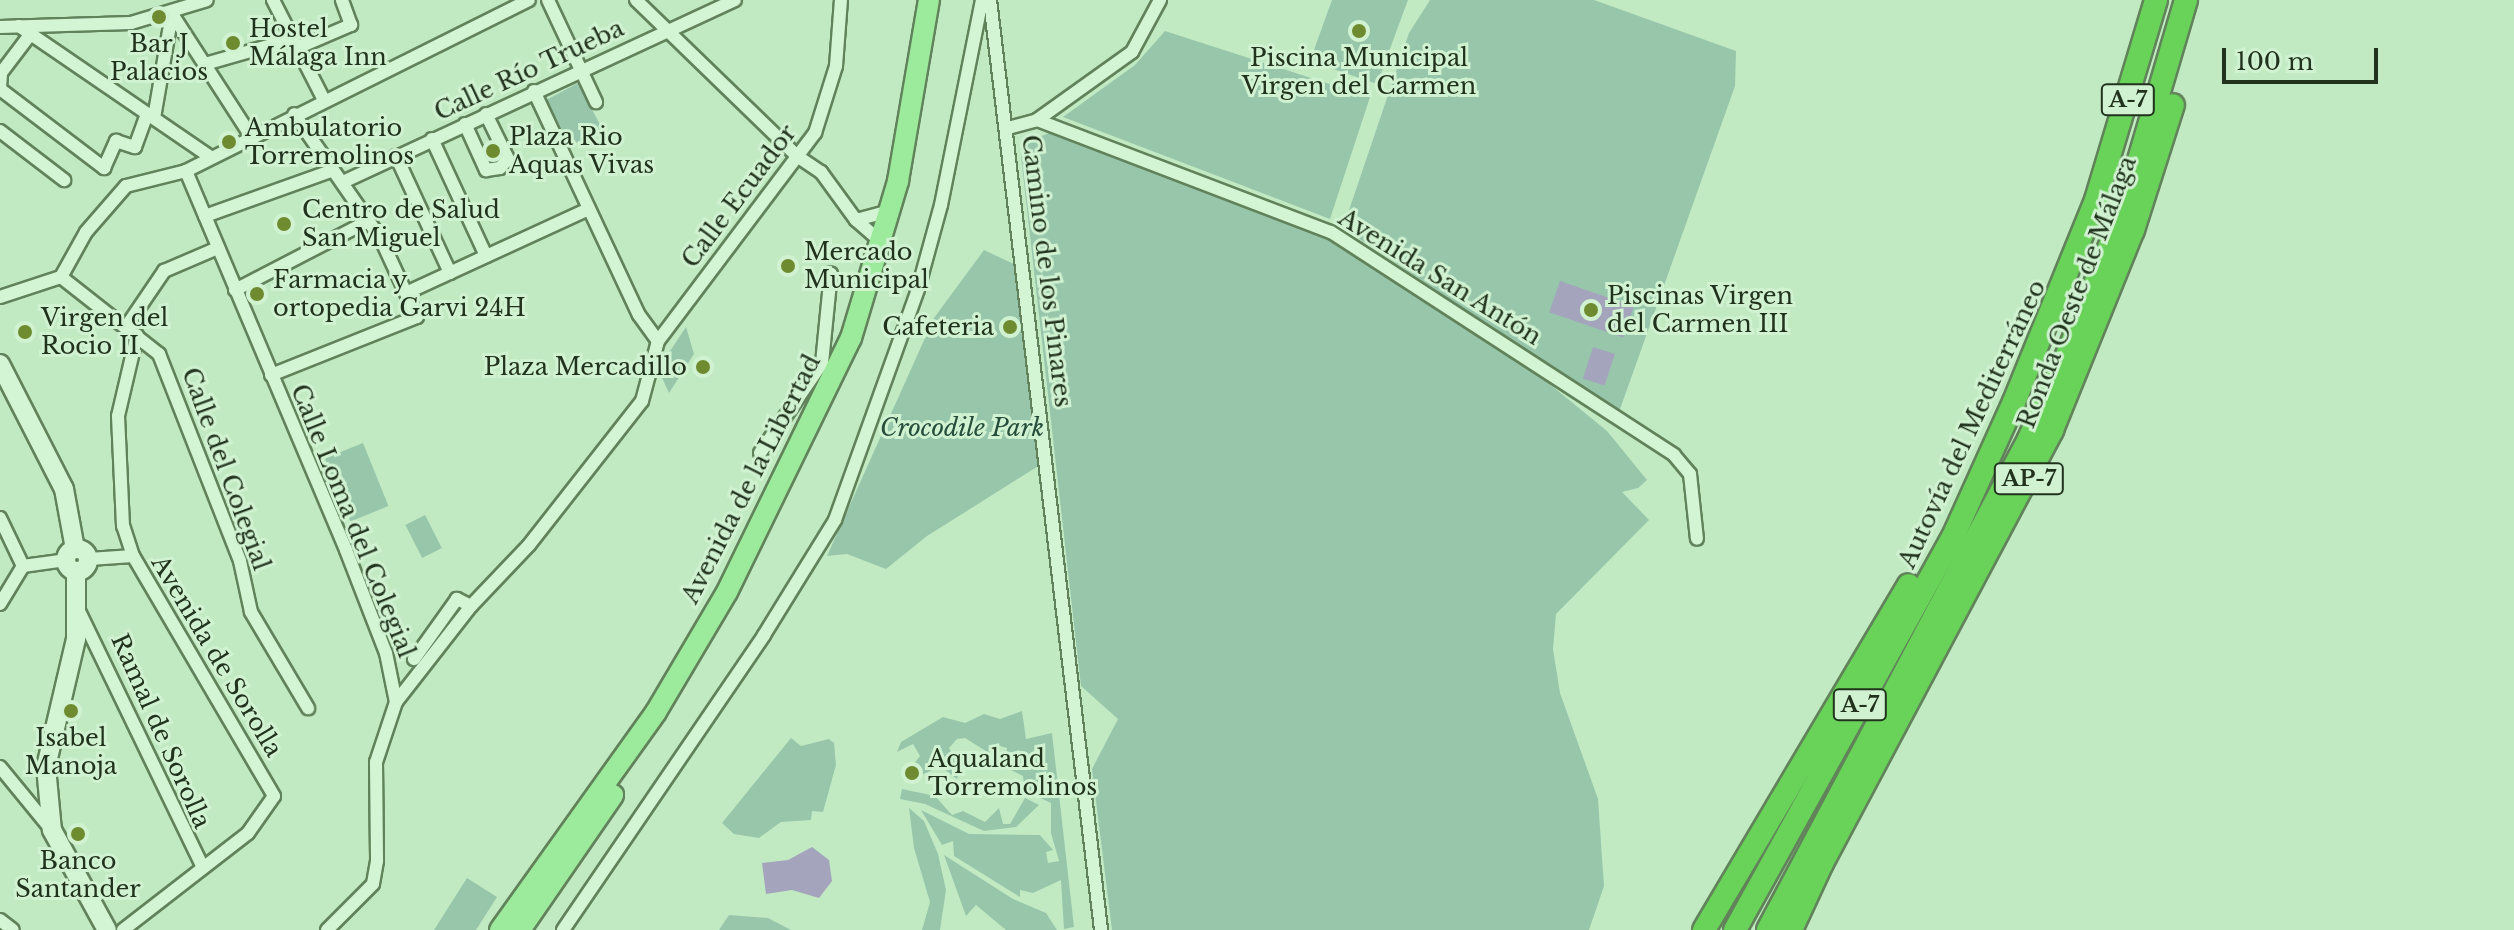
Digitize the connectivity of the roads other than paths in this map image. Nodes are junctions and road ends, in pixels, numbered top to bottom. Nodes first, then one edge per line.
1 (207, 0) edge
2 (273, 0) edge
3 (529, 0) edge
4 (548, 0) edge
5 (636, 0) edge
6 (735, 0) edge
7 (841, 0) edge
8 (929, 0) edge
9 (942, 0) edge
10 (982, 0) edge
11 (990, 0) edge
12 (1160, 0) edge
13 (2156, 0) edge
14 (2186, 0) edge
15 (2201, 0) edge
16 (344, 1) edge
17 (178, 8) edge
18 (19, 26) junction
19 (0, 27) edge
20 (667, 31) junction
21 (29, 36) junction
22 (295, 44) junction
23 (205, 64) junction
24 (581, 69) junction
25 (0, 88) edge
26 (534, 91) junction
27 (324, 100) junction
28 (596, 102) dead end
29 (294, 114) junction
30 (486, 114) junction
31 (150, 116) junction
32 (1037, 120) junction
33 (465, 124) junction
34 (1008, 128) junction
35 (0, 131) edge
36 (251, 136) junction
37 (432, 139) junction
38 (396, 156) junction
39 (797, 156) junction
40 (210, 157) junction
41 (186, 171) junction
42 (331, 171) junction
43 (64, 180) dead end
44 (343, 182) junction
45 (589, 209) junction
46 (889, 211) junction
47 (205, 216) junction
48 (856, 220) junction
49 (368, 221) junction
50 (880, 241) junction
51 (218, 248) junction
52 (486, 256) junction
53 (450, 273) junction
54 (831, 273) dead end
55 (61, 277) junction
56 (235, 290) junction
57 (406, 293) junction
58 (0, 297) edge
59 (132, 331) junction
60 (658, 341) junction
61 (271, 375) junction
62 (3, 376) edge
63 (760, 453) dead end
64 (1978, 475) junction
65 (0, 518) edge
66 (1697, 539) dead end
67 (133, 556) junction
68 (76, 560) junction
69 (23, 566) junction
70 (0, 604) edge
71 (471, 606) junction
72 (79, 611) junction
73 (414, 659) dead end
74 (396, 702) junction
75 (308, 708) dead end
76 (0, 767) edge
77 (52, 830) junction
78 (203, 868) junction
79 (0, 920) edge
80 (13, 930) edge
81 (107, 930) edge
82 (123, 930) edge
83 (327, 930) edge
84 (500, 930) edge
85 (520, 930) edge
86 (563, 930) edge
87 (1101, 930) edge
88 (1704, 930) edge
89 (1735, 930) edge
90 (1768, 930) edge
91 (1791, 930) edge

1 - 17 street
2 - 22 street
3 - 27 street
4 - 24 street
5 - 20 street
6 - 20 street, Calle Río Trueba
7 - 39 street, Calle Ecuador
8 - 46 main road, Avenida de la Libertad
9 - 85 main road, Avenida de la Libertad
10 - 86 street
11 - 34 street, Camino de los Pinares
12 - 32 street
13 - 64 highway, Autovía del Mediterráneo / A-7
14 - 90 highway, Autovía del Mediterráneo / A-7
15 - 91 highway, Ronda Oeste de Málaga / AP-7
16 - 22 street
17 - 18 street
17 - 23 street
17 - 31 street
18 - 19 street
18 - 21 street
20 - 24 street, Calle Río Trueba
20 - 39 street
21 - 25 street
21 - 31 street
22 - 23 street
22 - 27 street
23 - 36 street
24 - 26 street, Calle Río Trueba
24 - 28 street
25 - 31 street
26 - 30 street, Calle Río Trueba
26 - 45 street
27 - 29 street
29 - 36 street
29 - 42 street
30 - 33 street, Calle Río Trueba
30 - 33 street
31 - 40 street
32 - 34 street
32 - 66 street, Avenida San Antón
33 - 37 street, Calle Río Trueba
34 - 87 street, Camino de los Pinares
35 - 43 street
36 - 40 street
37 - 38 street, Calle Río Trueba
37 - 52 street
38 - 44 street, Calle Río Trueba
38 - 53 street
39 - 48 street
39 - 60 street, Calle Ecuador
40 - 41 street
41 - 47 street, Calle Loma del Colegial
41 - 55 street
42 - 44 street
42 - 47 street
44 - 49 street
45 - 52 street
45 - 60 street
46 - 48 street
46 - 50 main road, Avenida de la Libertad
47 - 51 street, Calle Loma del Colegial
48 - 50 street
49 - 56 street
49 - 57 street
50 - 84 main road, Avenida de la Libertad
51 - 56 street, Calle Loma del Colegial
51 - 59 street
52 - 53 street
53 - 57 street
54 - 63 street
55 - 58 street
55 - 59 street, Calle del Colegial
56 - 61 street, Calle Loma del Colegial
57 - 61 street
59 - 67 street, Avenida de Sorolla
59 - 75 street, Calle del Colegial
60 - 71 street, Calle Ecuador
61 - 74 street, Calle Loma del Colegial
62 - 68 main road
64 - 88 highway, AP-7
64 - 89 highway, Autovía del Mediterráneo / A-7
65 - 69 street
67 - 68 street
67 - 78 street, Avenida de Sorolla
68 - 69 street
68 - 72 main road
69 - 70 street
71 - 73 street
71 - 74 street, Calle Ecuador
72 - 77 main road
72 - 78 street, Ramal de Sorolla
74 - 83 street, Calle Loma del Colegial
76 - 77 street
77 - 81 main road
78 - 82 street, Avenida de Sorolla
79 - 80 street

